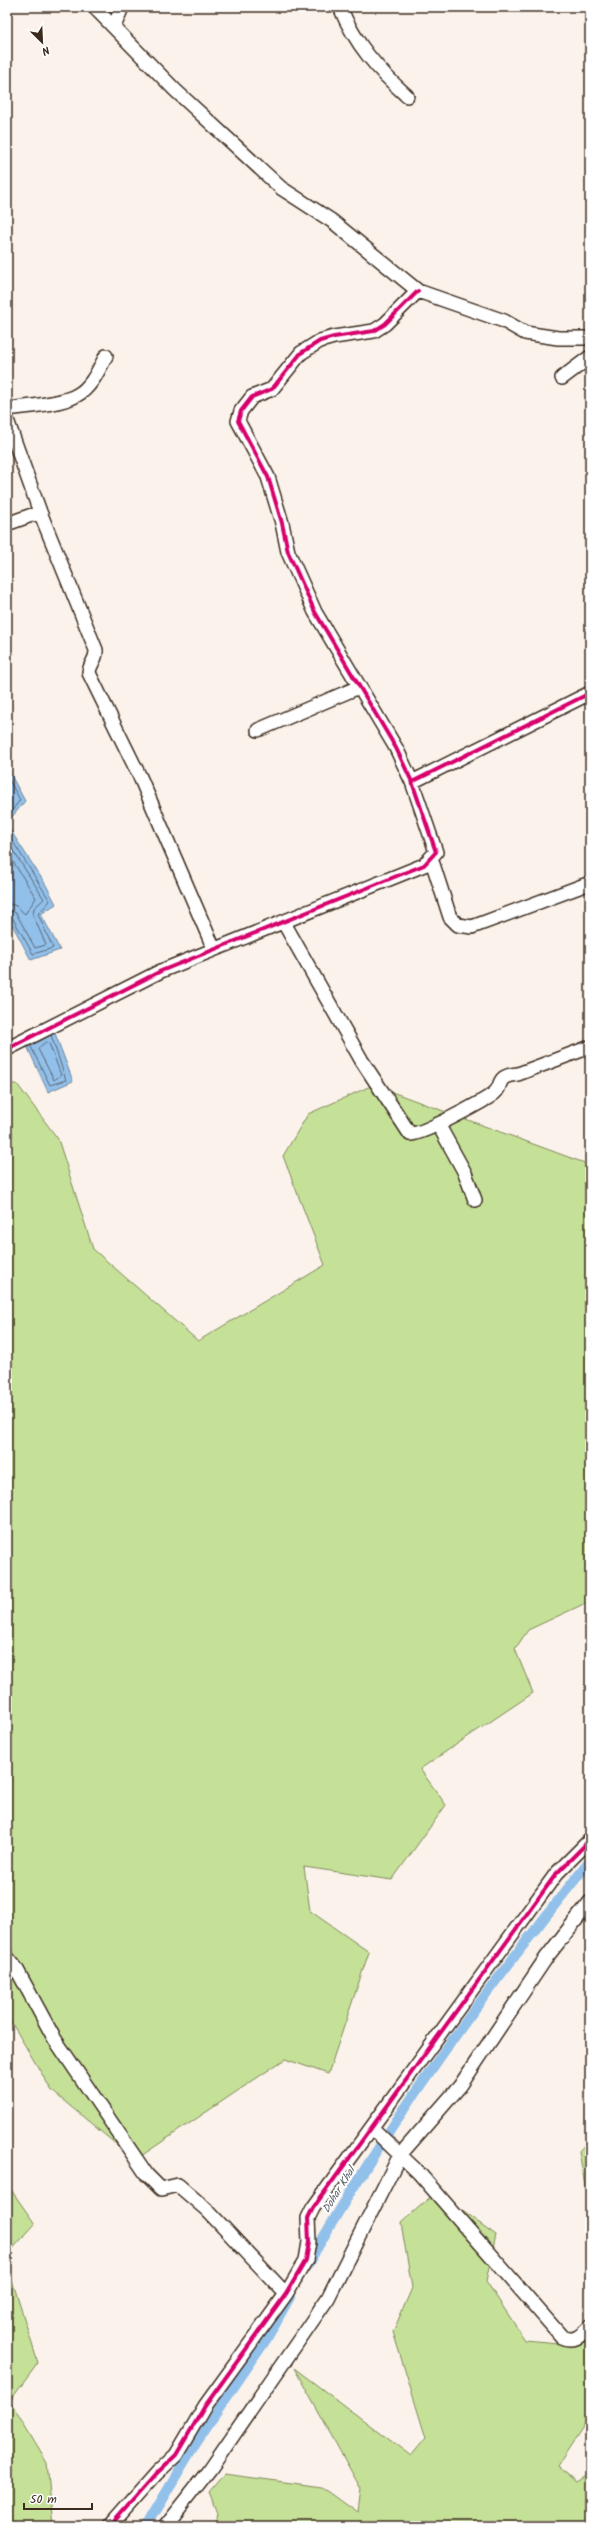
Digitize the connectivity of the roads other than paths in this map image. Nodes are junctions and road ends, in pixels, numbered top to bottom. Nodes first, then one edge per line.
1 (94, 7) edge
2 (122, 7) edge
3 (340, 7) edge
4 (114, 27) junction
5 (407, 96) dead end
6 (418, 291) junction
7 (590, 338) edge
8 (106, 356) dead end
9 (590, 357) edge
10 (562, 378) dead end
11 (7, 409) edge
12 (7, 420) edge
13 (40, 512) junction
14 (7, 524) edge
15 (359, 687) junction
16 (590, 693) edge
17 (258, 730) dead end
18 (412, 782) junction
19 (431, 858) junction
20 (590, 883) edge
21 (284, 923) junction
22 (214, 948) junction
23 (590, 1046) edge
24 (7, 1049) edge
25 (438, 1124) junction
26 (476, 1200) dead end
27 (590, 1840) edge
28 (590, 1902) edge
29 (7, 1957) edge
30 (373, 2129) junction
31 (398, 2153) junction
32 (286, 2294) junction
33 (590, 2327) edge
34 (110, 2526) edge
35 (165, 2526) edge

1 - 4 street
2 - 4 street
3 - 5 street
4 - 6 street
6 - 7 street
6 - 15 street
8 - 11 street
9 - 10 street
12 - 13 street
13 - 14 street
13 - 22 street
15 - 17 street
15 - 18 street
16 - 18 street
18 - 19 street
19 - 20 street
19 - 21 street
21 - 22 street
21 - 25 street
22 - 24 street
23 - 25 street
25 - 26 street
27 - 30 street
28 - 31 street
29 - 32 street
30 - 31 street
30 - 32 street
31 - 33 street
31 - 35 street
32 - 34 street

